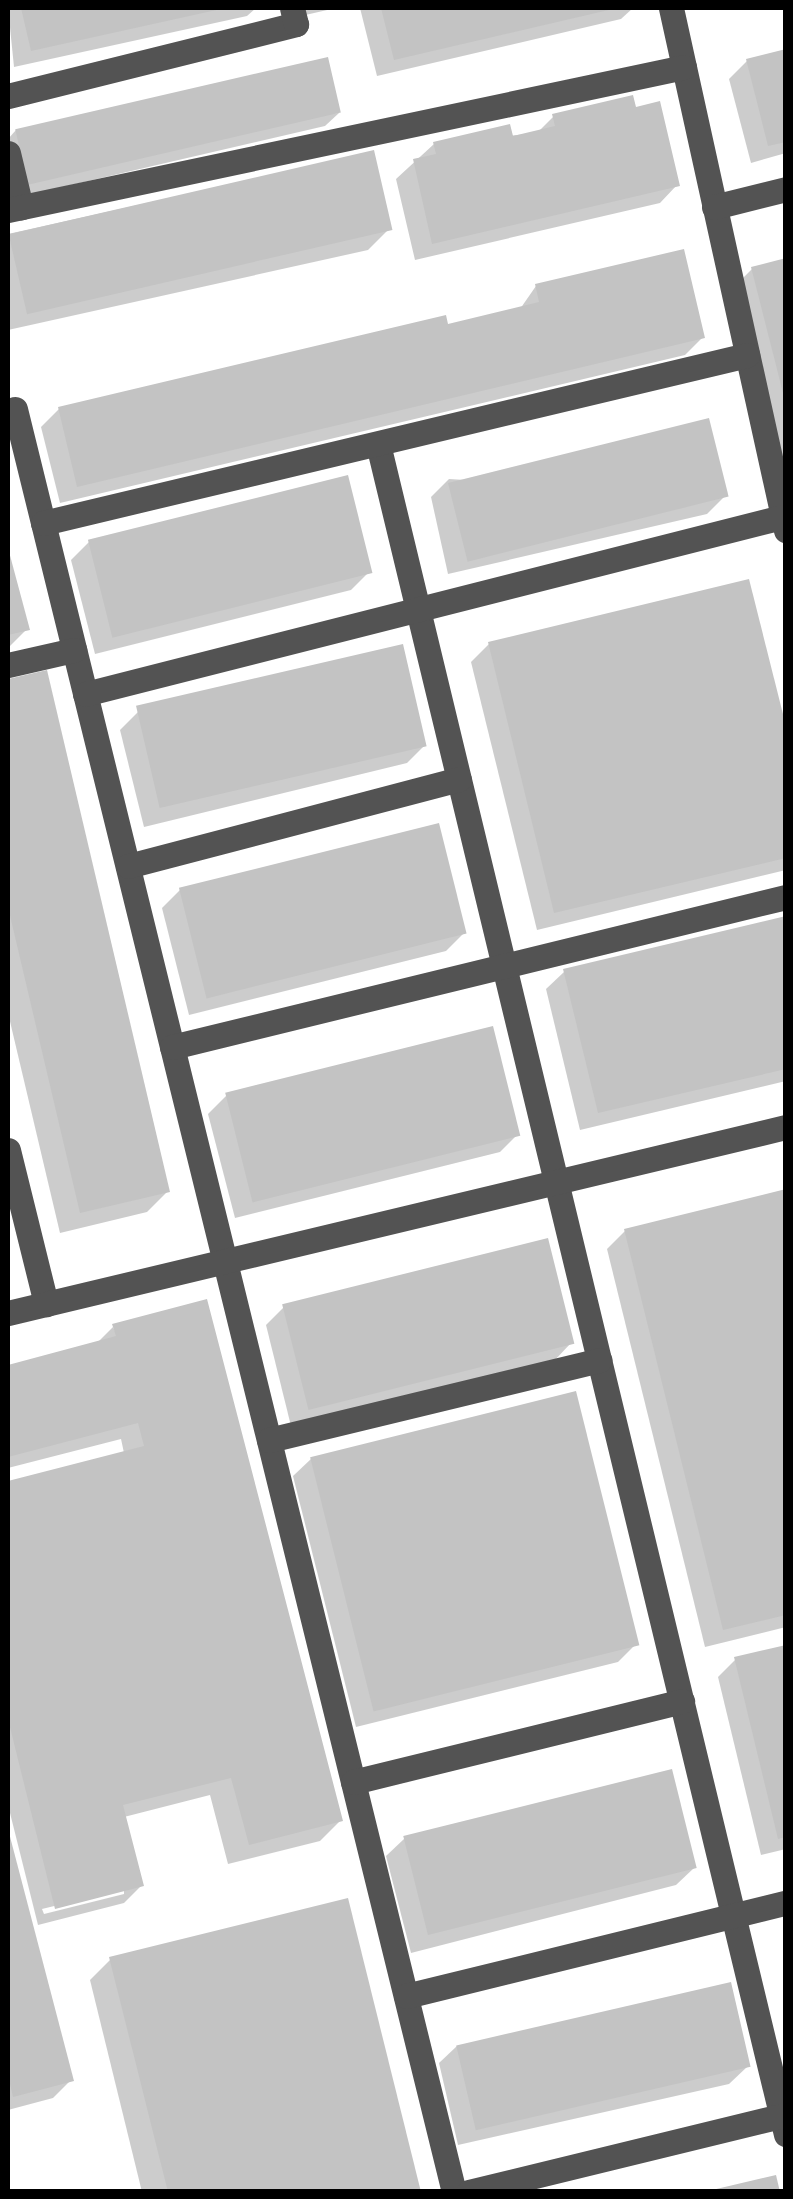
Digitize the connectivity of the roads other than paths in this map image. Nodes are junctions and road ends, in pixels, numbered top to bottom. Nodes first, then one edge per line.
1 (292, 8) edge
2 (671, 8) edge
3 (684, 67) junction
4 (8, 96) edge
5 (8, 153) edge
6 (786, 189) edge
7 (714, 206) junction
8 (14, 209) edge
9 (747, 355) junction
10 (14, 409) dead end
11 (378, 444) junction
12 (785, 521) edge
13 (43, 523) junction
14 (418, 609) junction
15 (74, 650) junction
16 (8, 665) edge
17 (85, 694) junction
18 (459, 779) junction
19 (128, 866) junction
20 (786, 898) edge
21 (504, 966) junction
22 (172, 1047) junction
23 (786, 1126) edge
24 (8, 1150) edge
25 (556, 1181) junction
26 (224, 1261) junction
27 (46, 1304) junction
28 (8, 1313) edge
29 (599, 1360) junction
30 (270, 1440) junction
31 (682, 1701) junction
32 (354, 1782) junction
33 (786, 1903) edge
34 (733, 1916) junction
35 (406, 1996) junction
36 (784, 2122) edge
37 (454, 2192) edge
38 (470, 2192) edge

1 - 4 lane
2 - 3 lane
3 - 7 lane
3 - 8 lane
5 - 8 lane
6 - 7 lane
7 - 9 lane
9 - 11 lane
9 - 12 lane
10 - 13 lane
11 - 13 lane
11 - 14 lane
12 - 14 lane
13 - 15 lane
14 - 17 lane
14 - 18 lane
15 - 16 lane
15 - 17 lane
17 - 19 lane
18 - 19 lane
18 - 21 lane
19 - 22 lane
20 - 21 lane
21 - 22 lane
21 - 25 lane
22 - 26 lane
23 - 25 lane
24 - 27 lane
25 - 26 lane
25 - 29 lane
26 - 27 lane
26 - 30 lane
27 - 28 lane
29 - 30 lane
29 - 31 lane
30 - 32 lane
31 - 32 lane
31 - 34 lane
32 - 35 lane
33 - 34 lane
34 - 35 lane
34 - 36 lane
35 - 37 lane
36 - 38 lane

